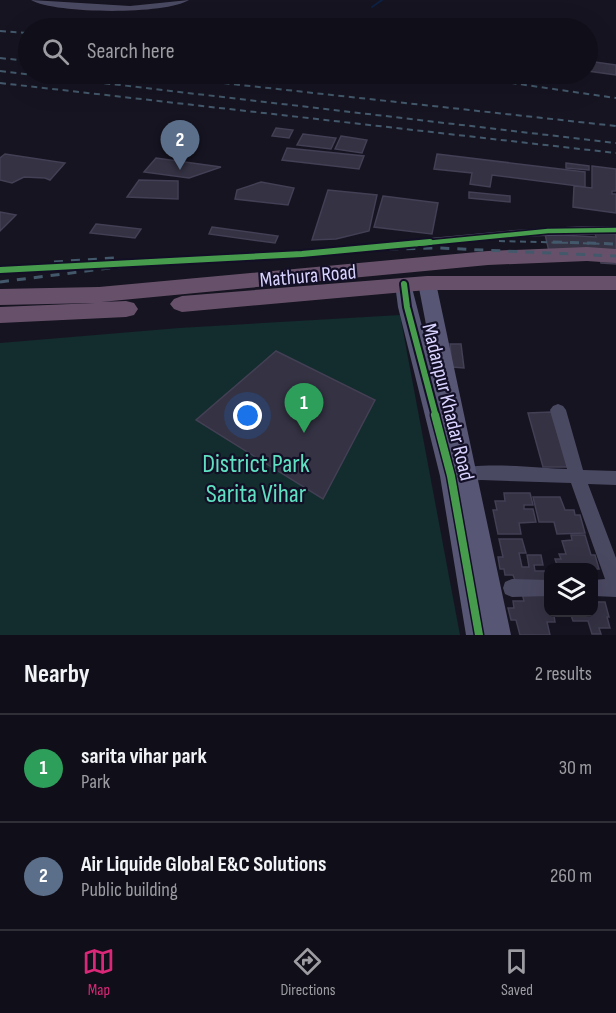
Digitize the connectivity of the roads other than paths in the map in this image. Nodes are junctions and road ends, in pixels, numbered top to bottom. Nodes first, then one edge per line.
1 (35, 0) edge
2 (179, 1) edge
3 (103, 4) edge
4 (616, 230) edge
5 (616, 256) edge
6 (0, 270) edge
7 (616, 283) edge
8 (415, 284) junction
9 (0, 297) edge
10 (0, 315) edge
11 (558, 410) dead end
12 (458, 475) junction
13 (577, 477) junction
14 (616, 477) edge
15 (616, 586) edge
16 (513, 588) dead end
17 (544, 588) edge
18 (598, 588) edge
19 (479, 635) edge
20 (498, 635) edge

1 - 3 street
2 - 3 street
4 - 6 street
5 - 9 highway, Mathura Road
7 - 8 highway, Mathura Road
8 - 10 highway, Mathura Road
8 - 12 street, Madanpur Khadar Road
11 - 13 street
12 - 13 street
12 - 19 street, Madanpur Khadar Road
12 - 20 street, Madanpur Khadar Road
13 - 14 street
13 - 15 street
15 - 18 street
16 - 17 street

